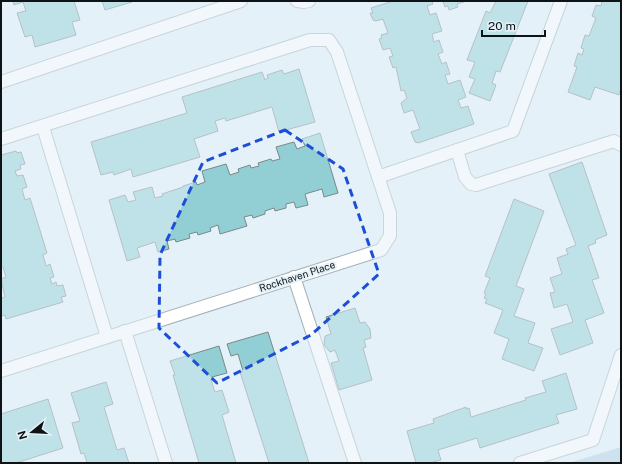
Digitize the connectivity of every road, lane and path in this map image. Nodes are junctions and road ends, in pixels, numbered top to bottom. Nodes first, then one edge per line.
1 (241, 1) edge
2 (296, 1) edge
3 (309, 1) edge
4 (561, 1) edge
5 (1, 82) edge
6 (43, 127) junction
7 (1, 139) edge
8 (621, 145) edge
9 (457, 150) junction
10 (378, 177) junction
11 (294, 277) junction
12 (125, 331) junction
13 (108, 337) junction
14 (621, 355) edge
15 (1, 371) edge
16 (166, 463) edge
17 (355, 463) edge
18 (520, 463) edge

1 - 5 lane
2 - 3 lane
4 - 9 lane
6 - 7 lane
6 - 10 lane, Rockhaven Place
6 - 13 lane
8 - 9 lane
9 - 10 lane
10 - 11 lane, Rockhaven Place
11 - 12 lane, Rockhaven Place
11 - 17 lane
12 - 13 lane, Rockhaven Place
12 - 16 lane
13 - 15 lane, Rockhaven Place
14 - 18 lane

